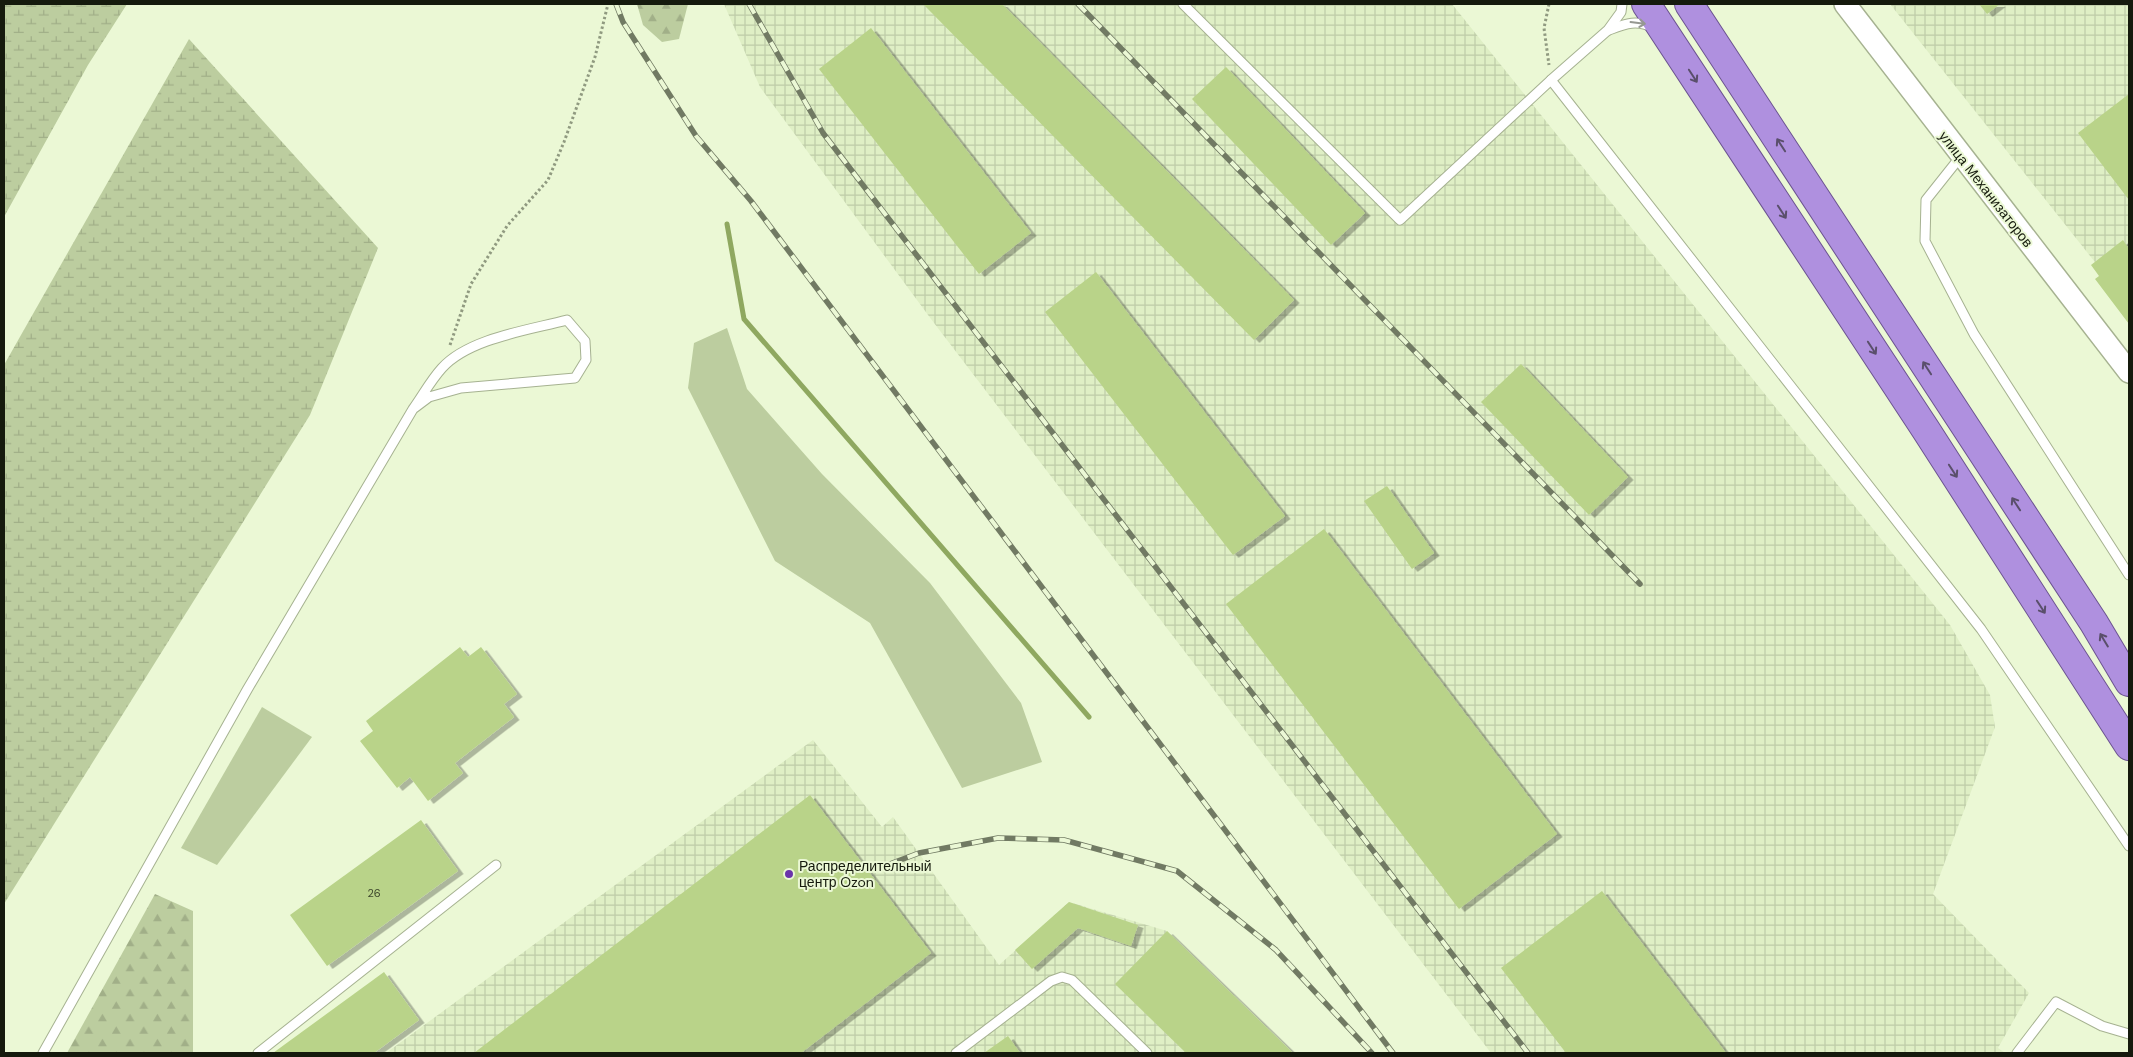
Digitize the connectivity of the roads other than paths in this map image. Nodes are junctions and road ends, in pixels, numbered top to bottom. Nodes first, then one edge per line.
1 (1182, 4) edge
2 (1622, 4) edge
3 (1646, 4) edge
4 (1845, 4) edge
5 (1691, 5) edge
6 (1608, 30) junction
7 (1666, 35) junction
8 (1551, 80) junction
9 (1961, 156) junction
10 (2129, 372) edge
11 (413, 409) junction
12 (2129, 576) edge
13 (2129, 682) edge
14 (2129, 746) edge
15 (2129, 846) edge
16 (496, 865) dead end
17 (2129, 1034) edge
18 (43, 1053) edge
19 (258, 1053) edge
20 (956, 1053) edge
21 (1147, 1053) edge
22 (2017, 1053) edge

1 - 8 lane
2 - 6 lane
3 - 7 highway
4 - 9 street, улица Механизаторов
13 -> 5 highway
6 -> 7 lane
6 - 8 lane
7 -> 14 highway
8 - 15 lane
9 - 10 street, улица Механизаторов
9 - 12 lane
11 - 11 lane
11 - 18 lane
16 - 19 lane
17 - 22 lane
20 - 21 lane

